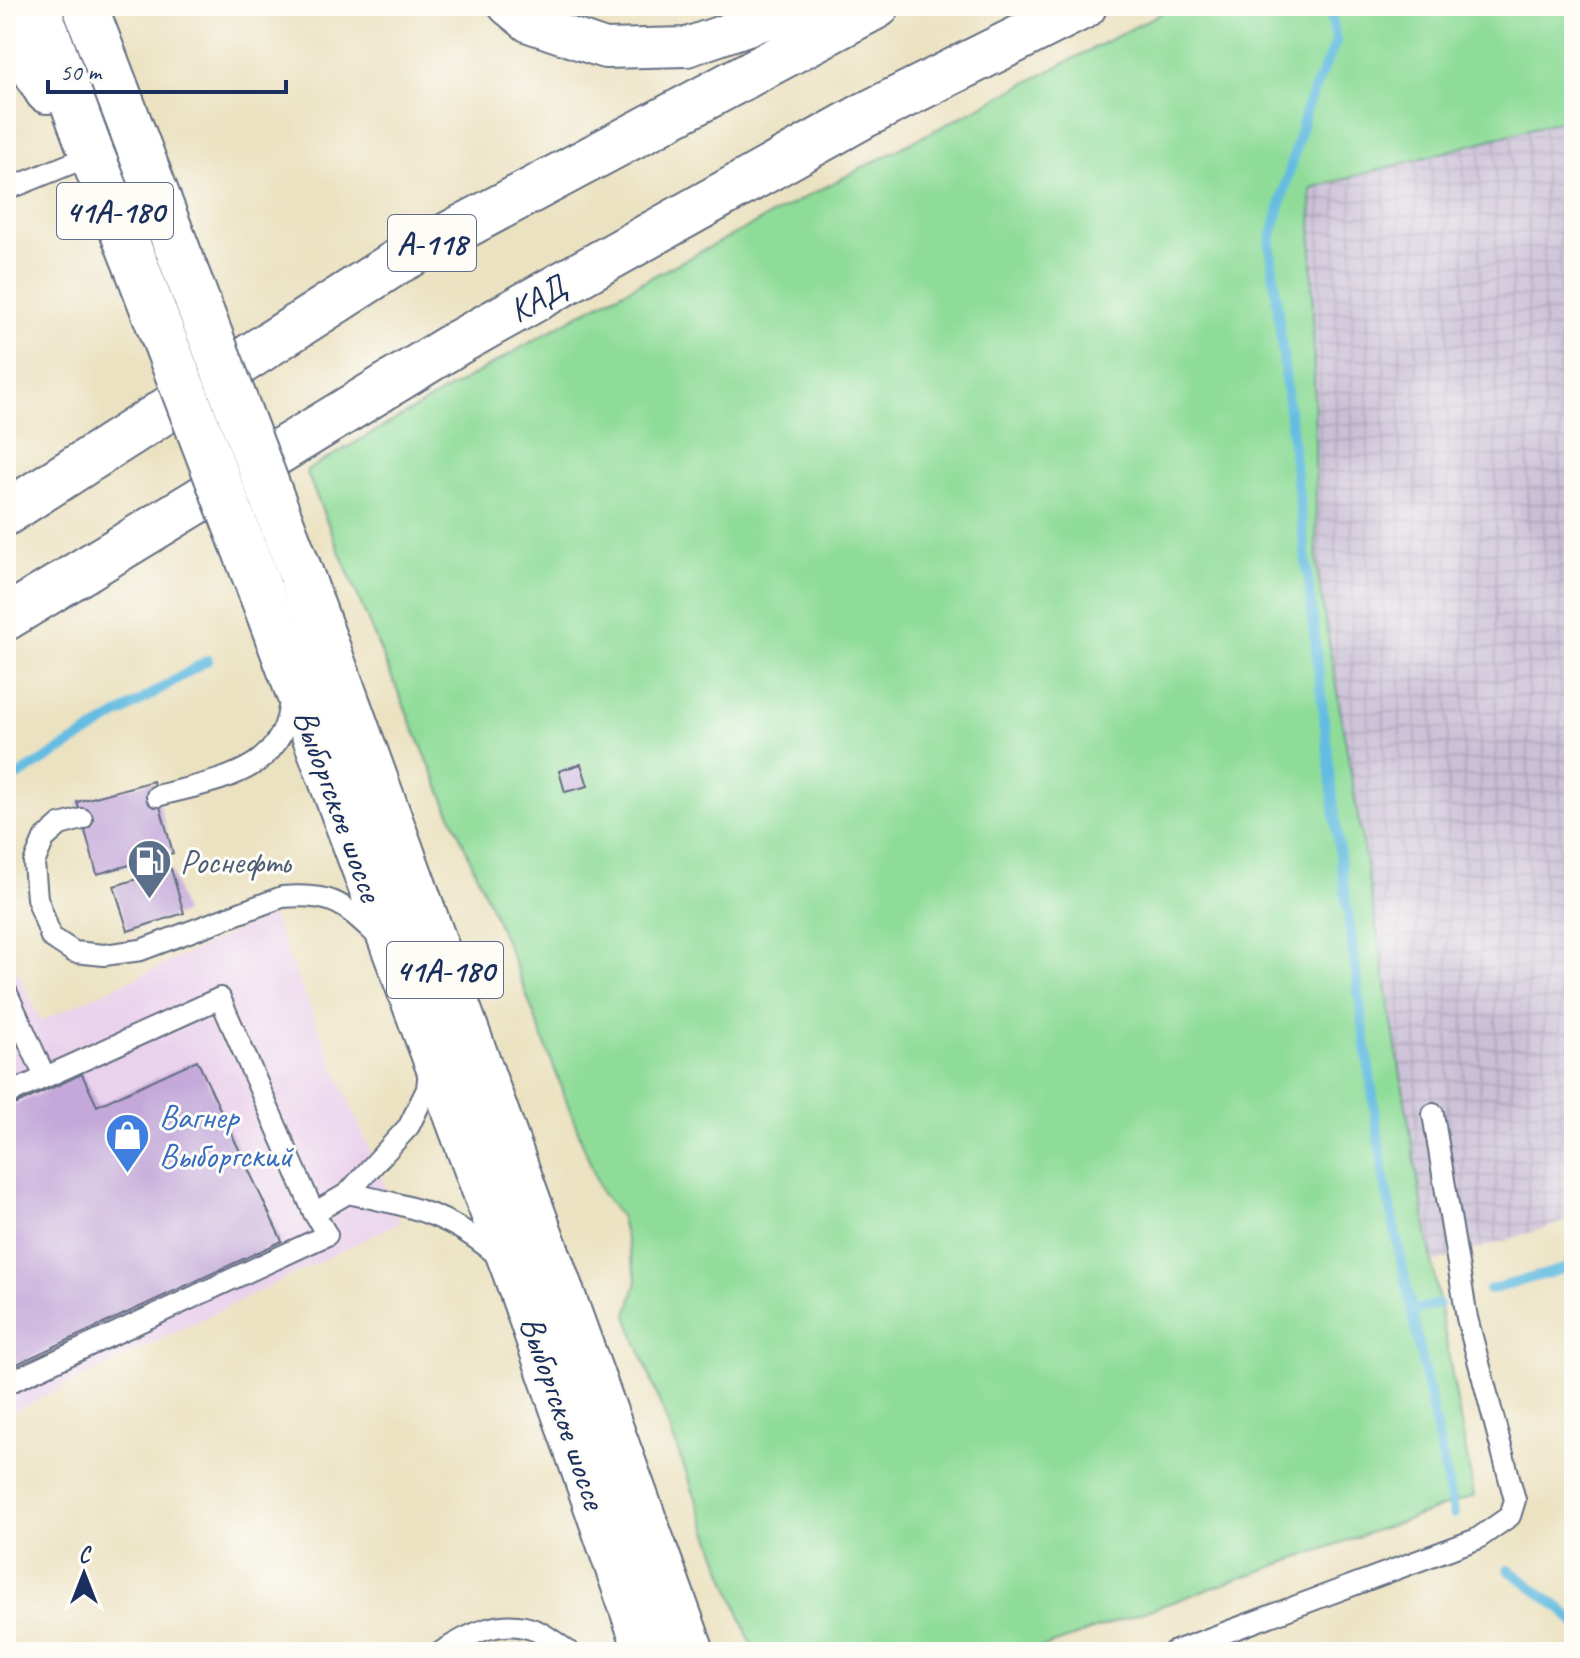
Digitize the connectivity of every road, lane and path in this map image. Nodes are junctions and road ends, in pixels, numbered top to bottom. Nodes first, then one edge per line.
1 (37, 6) edge
2 (85, 6) edge
3 (508, 6) edge
4 (805, 6) edge
5 (877, 6) edge
6 (1084, 6) edge
7 (6, 21) edge
8 (92, 155) junction
9 (6, 190) edge
10 (6, 513) edge
11 (6, 618) edge
12 (290, 673) junction
13 (157, 796) dead end
14 (82, 819) dead end
15 (393, 950) junction
16 (6, 991) edge
17 (430, 1045) junction
18 (45, 1077) junction
19 (6, 1095) edge
20 (1433, 1114) dead end
21 (348, 1193) junction
22 (314, 1213) junction
23 (515, 1272) junction
24 (6, 1384) edge
25 (441, 1652) edge
26 (569, 1652) edge
27 (647, 1652) edge
28 (692, 1652) edge
29 (1173, 1652) edge

1 - 8 main road, Выборгское шоссе / 41А-180
2 - 28 main road, Выборгское шоссе / 41А-180, bridge
3 - 4 street
5 - 10 main road, А-118
6 - 11 main road, КАД
7 - 8 main road
8 - 9 lane
8 - 12 main road, Выборгское шоссе / 41А-180, bridge
12 - 13 lane
12 - 15 main road, Выборгское шоссе / 41А-180
14 - 15 lane
15 - 17 main road, Выборгское шоссе / 41А-180
16 - 18 lane
17 - 21 lane
17 - 23 main road, Выборгское шоссе / 41А-180
18 - 19 lane
18 - 22 lane
20 - 29 lane
21 - 22 lane
21 - 23 lane
22 - 24 lane
23 - 27 main road, Выборгское шоссе / 41А-180
25 - 26 lane

